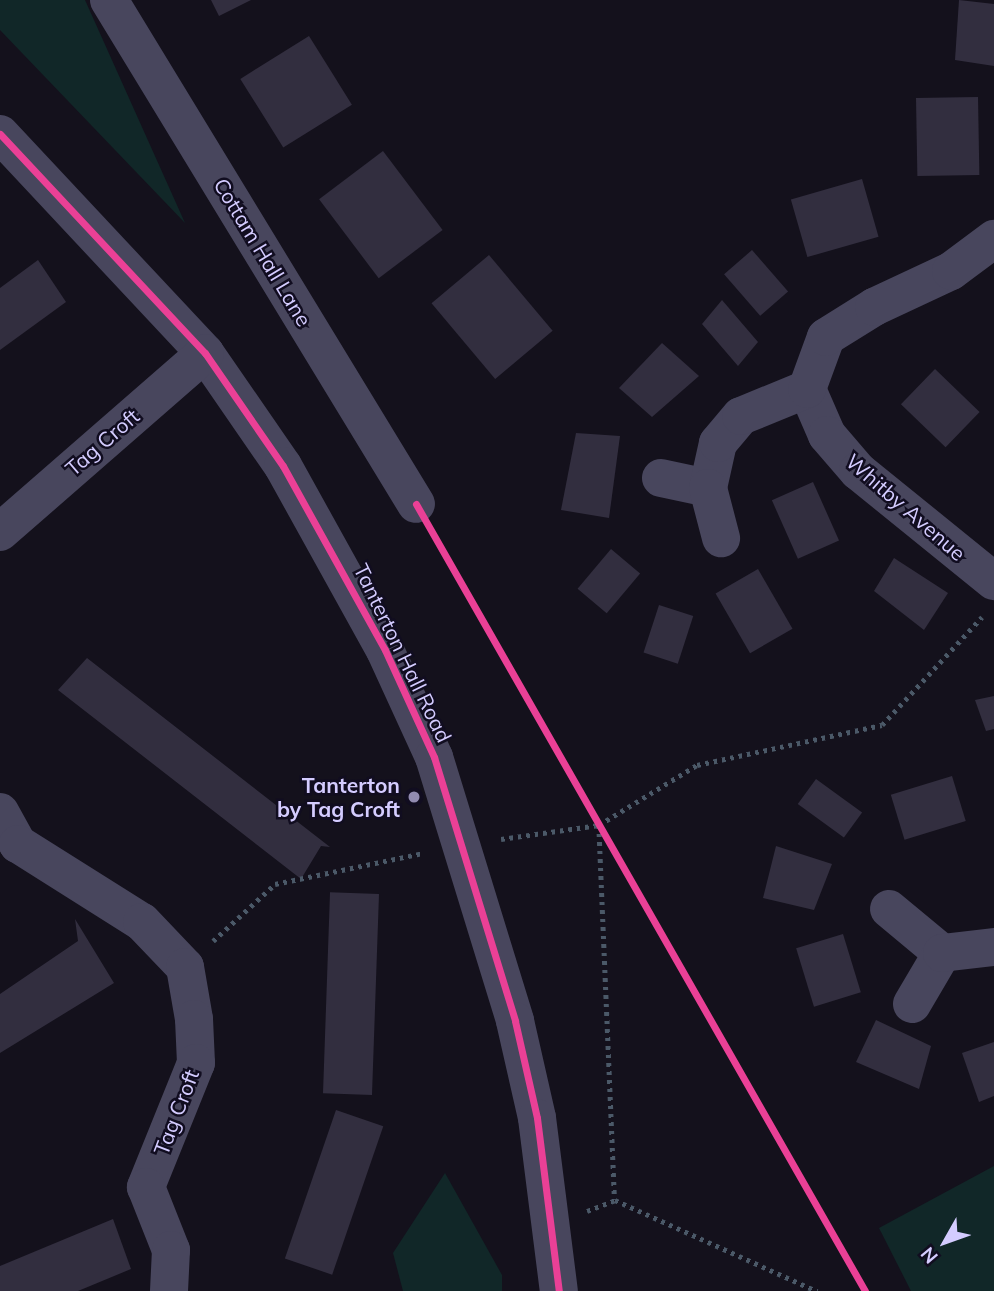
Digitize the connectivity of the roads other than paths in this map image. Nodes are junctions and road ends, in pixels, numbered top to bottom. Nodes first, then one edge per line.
1 (109, 0) edge
2 (0, 134) edge
3 (994, 239) edge
4 (205, 353) junction
5 (807, 389) junction
6 (661, 478) dead end
7 (708, 488) junction
8 (416, 504) dead end
9 (0, 532) edge
10 (721, 538) dead end
11 (990, 597) edge
12 (6, 838) edge
13 (889, 909) dead end
14 (994, 947) edge
15 (942, 953) junction
16 (912, 1004) dead end
17 (169, 1291) edge
18 (559, 1291) edge

1 - 8 street, Cottam Hall Lane
2 - 4 street, Tanterton Hall Road
3 - 5 street
4 - 9 street, Tag Croft
4 - 18 street, Tanterton Hall Road
5 - 7 street
5 - 11 street, Whitby Avenue
6 - 7 street
7 - 10 street
12 - 17 street, Tag Croft
13 - 15 street
14 - 15 street
15 - 16 street

